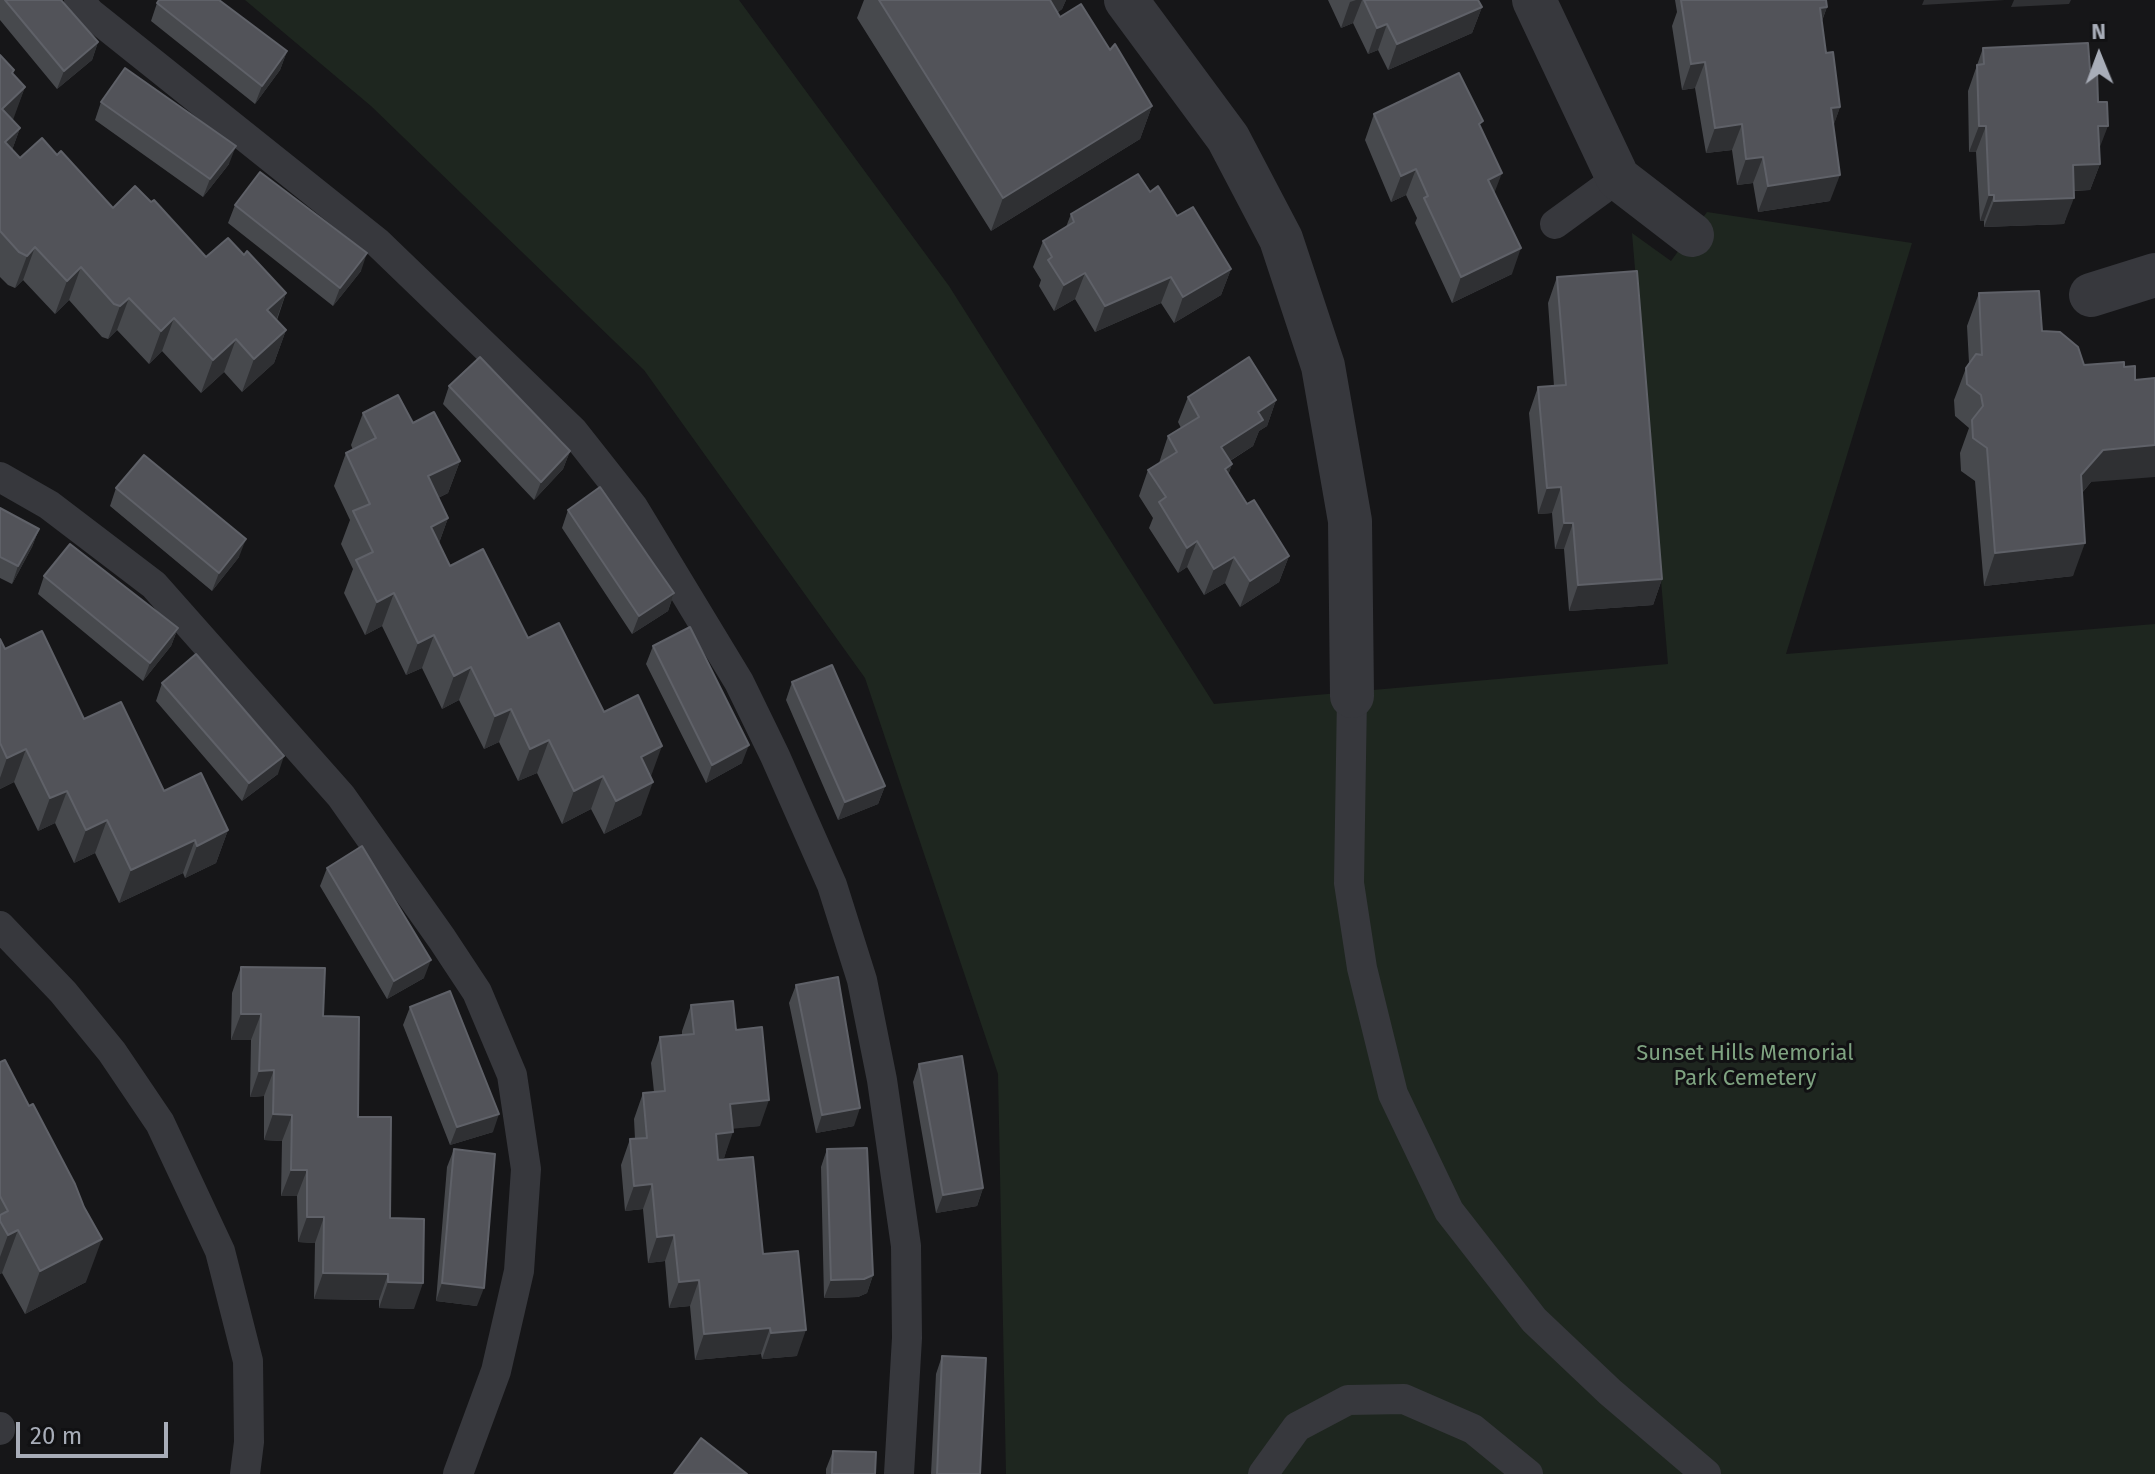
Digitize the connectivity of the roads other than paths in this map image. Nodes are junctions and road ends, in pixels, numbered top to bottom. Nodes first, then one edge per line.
1 (79, 0) edge
2 (1126, 0) edge
3 (1534, 0) edge
4 (1618, 178) junction
5 (1555, 224) dead end
6 (1692, 235) dead end
7 (2155, 275) edge
8 (2091, 295) dead end
9 (0, 477) edge
10 (1352, 696) joint
11 (0, 926) edge
12 (245, 1474) edge
13 (458, 1474) edge
14 (899, 1474) edge
15 (1263, 1474) edge
16 (1528, 1474) edge
17 (1706, 1474) edge

1 - 14 lane
2 - 10 street
3 - 4 street
4 - 5 lane
4 - 6 street
7 - 8 street
9 - 13 lane
10 - 17 lane
11 - 12 lane
15 - 16 lane

